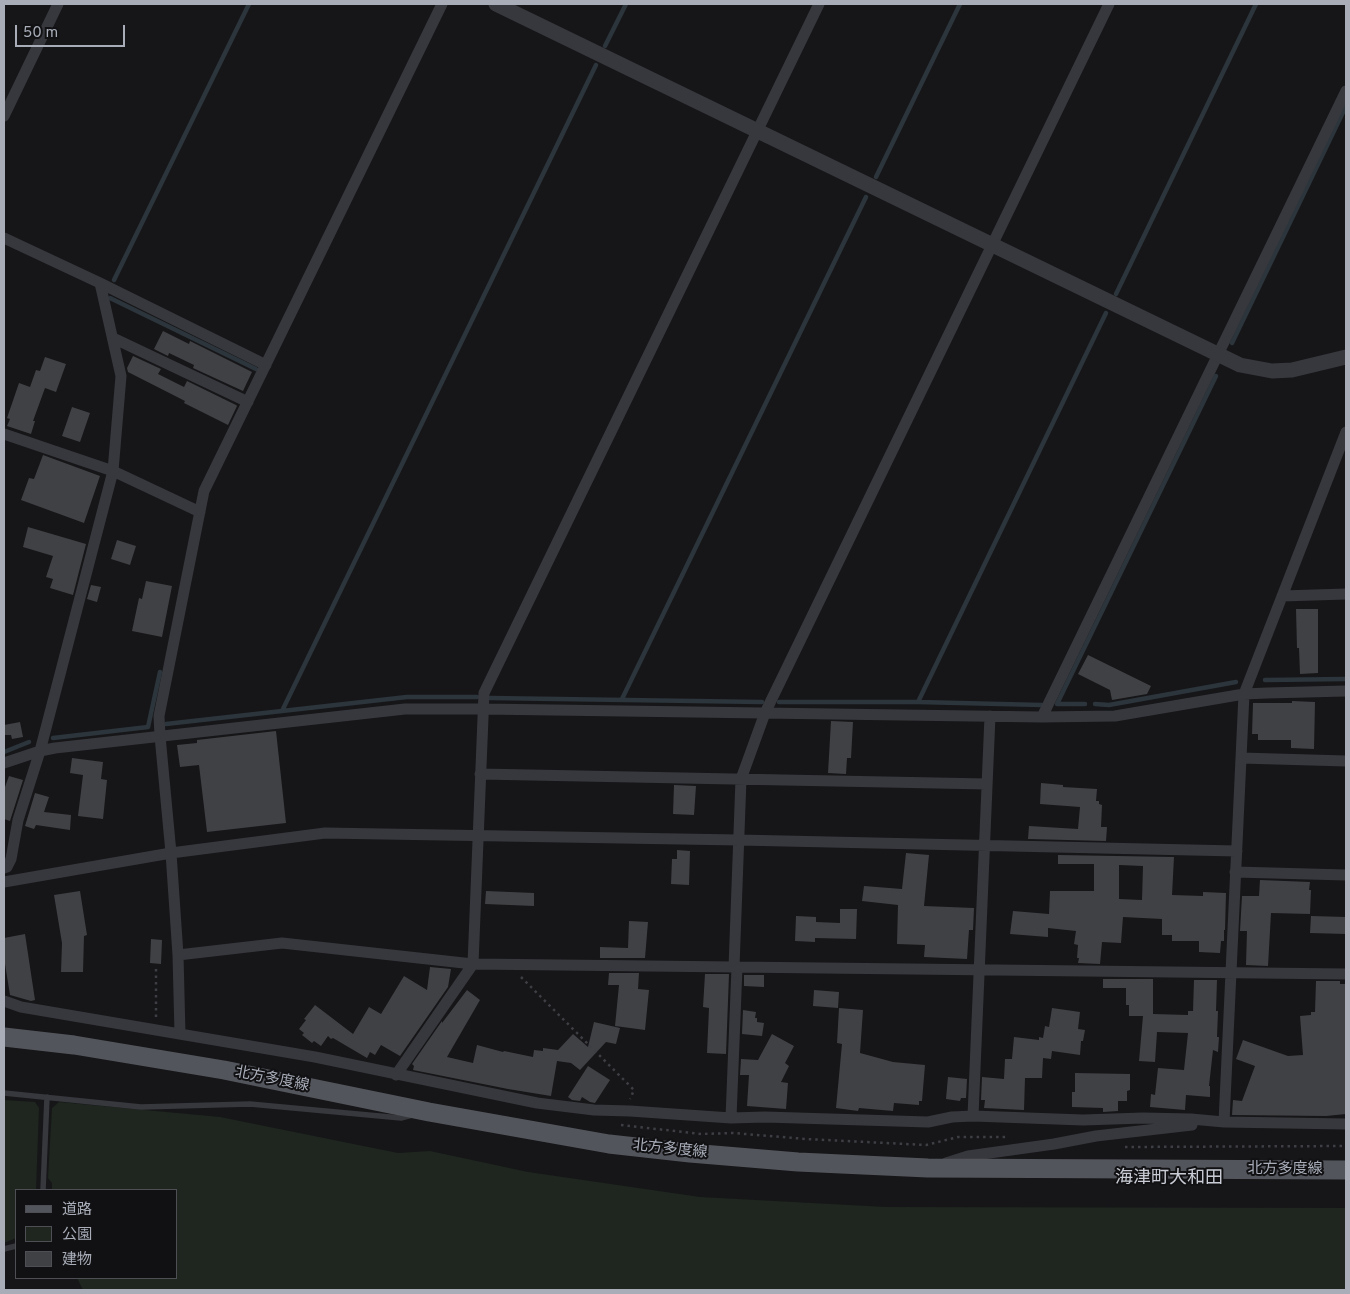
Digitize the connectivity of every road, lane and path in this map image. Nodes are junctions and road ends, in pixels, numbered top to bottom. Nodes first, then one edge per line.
1 (58, 4) edge
2 (442, 4) edge
3 (496, 4) edge
4 (819, 4) edge
5 (1109, 4) edge
6 (1346, 91) edge
7 (4, 116) edge
8 (757, 131) junction
9 (4, 238) edge
10 (992, 246) junction
11 (100, 283) junction
12 (113, 338) junction
13 (1218, 356) junction
14 (1346, 357) edge
15 (266, 365) junction
16 (248, 402) junction
17 (1346, 432) edge
18 (4, 434) edge
19 (113, 472) junction
20 (200, 512) junction
21 (1346, 594) edge
22 (1282, 596) junction
23 (1346, 691) edge
24 (1244, 694) junction
25 (483, 709) junction
26 (765, 714) junction
27 (990, 716) junction
28 (1042, 717) junction
29 (160, 736) junction
30 (40, 751) junction
31 (1241, 758) junction
32 (1346, 761) edge
33 (4, 763) edge
34 (480, 774) junction
35 (741, 778) junction
36 (987, 784) junction
37 (478, 836) junction
38 (739, 840) junction
39 (985, 845) junction
40 (1237, 850) junction
41 (170, 853) junction
42 (4, 868) edge
43 (1236, 872) junction
44 (1346, 875) edge
45 (4, 882) edge
46 (178, 955) junction
47 (473, 964) junction
48 (508, 964) junction
49 (156, 966) dead end
50 (735, 967) junction
51 (980, 970) junction
52 (1231, 973) junction
53 (1346, 974) edge
54 (4, 1002) edge
55 (155, 1030) junction
56 (180, 1034) junction
57 (7, 1036) edge
58 (396, 1075) junction
59 (4, 1093) edge
60 (47, 1097) junction
61 (630, 1111) junction
62 (429, 1112) junction
63 (973, 1116) junction
64 (732, 1118) junction
65 (1224, 1122) junction
66 (1346, 1124) edge
67 (732, 1133) dead end
68 (1013, 1136) dead end
69 (1346, 1146) edge
70 (1123, 1147) dead end
71 (928, 1168) junction
72 (1346, 1170) edge
73 (43, 1189) edge

1 - 7 street
2 - 15 street
3 - 8 street
4 - 8 street
5 - 10 street
6 - 13 street
8 - 10 street
8 - 25 street
9 - 11 street
10 - 13 street
10 - 26 street
11 - 12 street
11 - 15 street
12 - 16 street
12 - 19 street
13 - 14 street
13 - 28 street
15 - 16 street
16 - 20 street
17 - 22 street
18 - 19 street
19 - 20 street
19 - 30 street
20 - 29 street
21 - 22 street
22 - 24 street
23 - 24 street
24 - 28 street
24 - 31 street
25 - 26 street
25 - 29 street
25 - 34 street
26 - 27 street
26 - 35 street
27 - 28 street
27 - 36 street
29 - 30 street
29 - 41 street
30 - 33 street
30 - 42 street
31 - 32 street
31 - 40 street
34 - 35 street
34 - 37 street
35 - 36 street
35 - 38 street
36 - 39 street
37 - 38 street
37 - 41 street
37 - 47 street
38 - 39 street
38 - 50 street
39 - 40 street
39 - 51 street
40 - 43 street
41 - 45 street
41 - 46 street
43 - 44 street
43 - 52 street
46 - 47 street
46 - 56 street
47 - 48 street
47 - 58 street
48 - 50 street
48 - 61 path
49 - 55 path
50 - 51 street
50 - 64 street
51 - 52 street
51 - 63 street
52 - 53 street
52 - 65 street
54 - 55 street
55 - 56 street
56 - 58 street
57 - 62 main road, 北方多度線
58 - 61 street
59 - 60 lane
60 - 62 lane
60 - 73 lane
61 - 64 street
62 - 71 main road, 北方多度線
63 - 64 street
63 - 65 street
65 - 66 street
65 - 71 street
67 - 68 path
69 - 70 path
71 - 72 main road, 北方多度線

